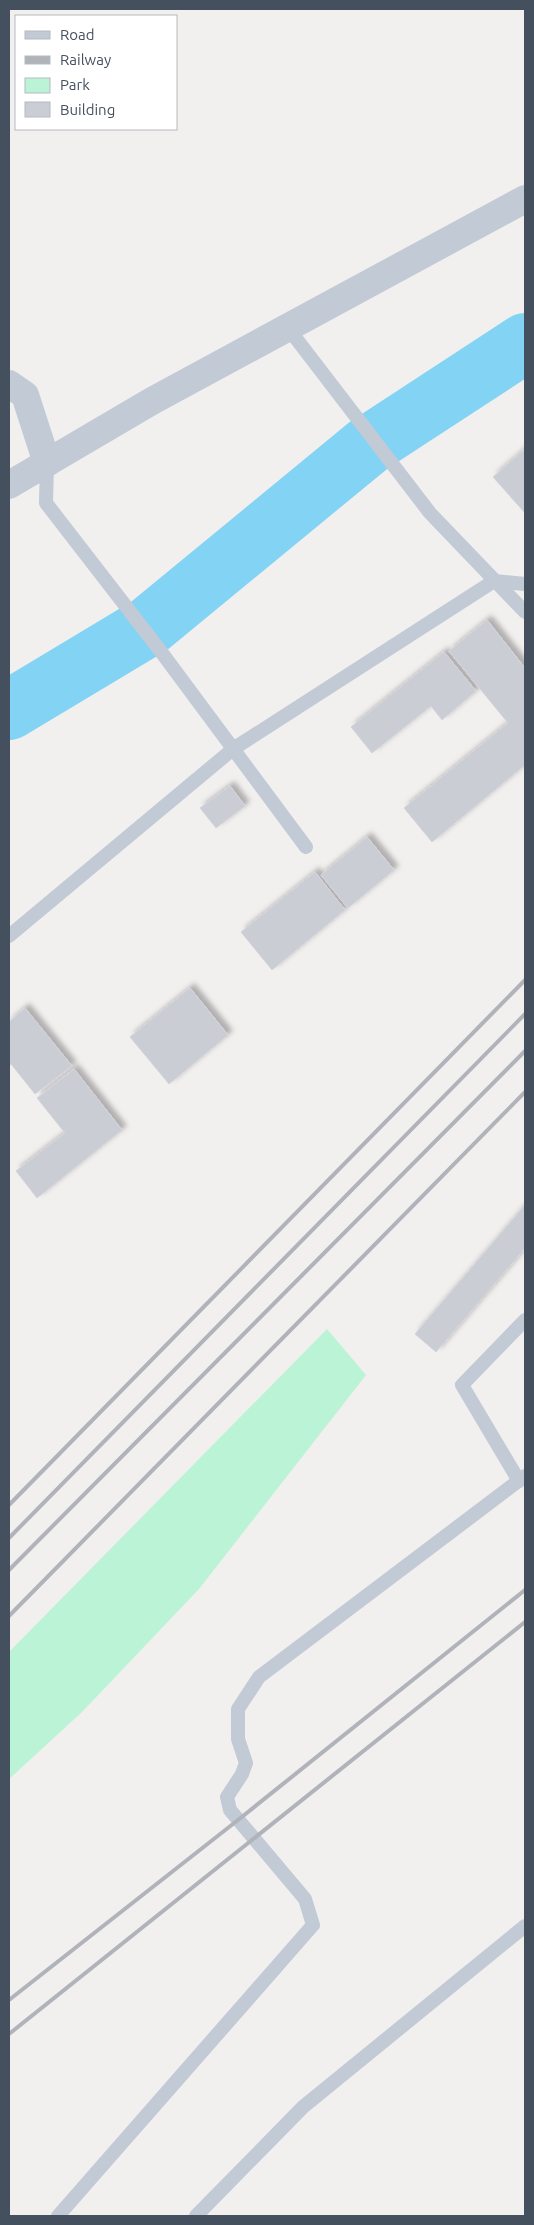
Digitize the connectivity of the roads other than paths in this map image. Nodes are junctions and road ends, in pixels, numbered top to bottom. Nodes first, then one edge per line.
1 (525, 199) edge
2 (288, 328) junction
3 (9, 384) edge
4 (46, 463) junction
5 (9, 485) edge
6 (494, 581) junction
7 (525, 584) edge
8 (525, 612) edge
9 (233, 749) junction
10 (306, 847) dead end
11 (9, 936) edge
12 (525, 1320) edge
13 (522, 1478) edge
14 (525, 1926) edge
15 (58, 2216) edge
16 (196, 2216) edge

1 - 2 street
2 - 4 street
2 - 6 lane
3 - 4 street
4 - 5 street
4 - 9 lane
6 - 7 lane
6 - 8 lane
6 - 9 lane
9 - 10 lane
9 - 11 lane
12 - 13 lane
13 - 15 lane
14 - 16 lane

